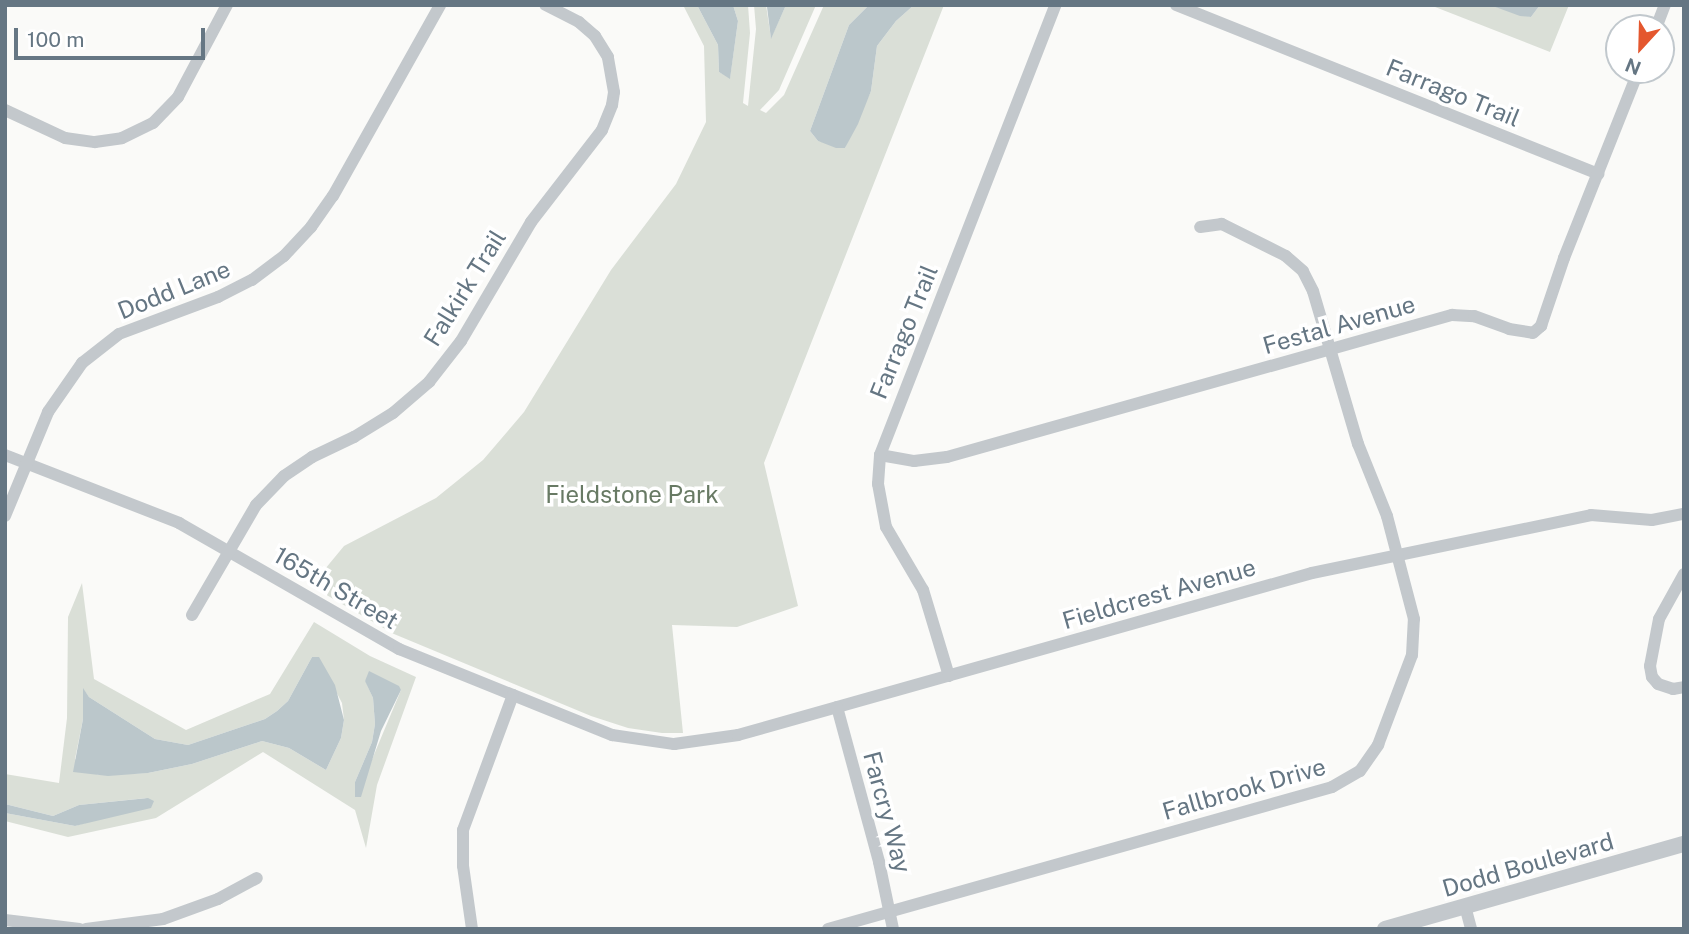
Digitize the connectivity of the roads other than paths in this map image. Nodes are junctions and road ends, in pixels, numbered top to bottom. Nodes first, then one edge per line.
1 (227, 5) edge
2 (440, 5) edge
3 (545, 5) edge
4 (1055, 5) edge
5 (1176, 5) edge
6 (1633, 84) edge
7 (5, 110) edge
8 (1598, 174) junction
9 (1200, 227) dead end
10 (1330, 349) junction
11 (5, 455) edge
12 (880, 455) junction
13 (27, 464) junction
14 (1684, 514) edge
15 (5, 516) edge
16 (228, 550) junction
17 (1399, 554) junction
18 (1684, 574) edge
19 (192, 615) dead end
20 (949, 676) junction
21 (1684, 687) edge
22 (513, 695) junction
23 (837, 707) junction
24 (651, 743) joint
25 (1684, 845) edge
26 (257, 878) dead end
27 (1465, 906) junction
28 (890, 911) junction
29 (5, 920) edge
30 (79, 929) edge
31 (86, 929) edge
32 (472, 929) edge
33 (828, 929) edge
34 (893, 929) edge
35 (1385, 929) edge
36 (1471, 929) edge

1 - 7 street
2 - 13 street, Dodd Lane
3 - 16 street, Falkirk Trail
4 - 12 street, Farrago Trail
5 - 8 street, Farrago Trail
6 - 8 street, Festal Avenue
8 - 10 street, Festal Avenue
9 - 10 street, Fallbrook Drive
10 - 12 street, Festal Avenue
10 - 17 street, Fallbrook Drive
11 - 13 street, 165th Street
12 - 20 street, Farrago Trail
13 - 15 street, Dodd Lane
13 - 16 street, 165th Street
14 - 17 street, Fieldcrest Avenue
16 - 19 street, Falkirk Trail
16 - 22 street, 165th Street
17 - 20 street, Fieldcrest Avenue
17 - 28 street, Fallbrook Drive
18 - 21 street
20 - 23 street, Fieldcrest Avenue
22 - 24 street, 165th Street
22 - 32 street
23 - 24 street, Fieldcrest Avenue
23 - 28 street, Farcry Way
25 - 27 street, Dodd Boulevard
26 - 31 street
27 - 35 street, Dodd Boulevard
27 - 36 street
28 - 33 street, Fallbrook Drive
28 - 34 street, Farcry Way
29 - 30 street

